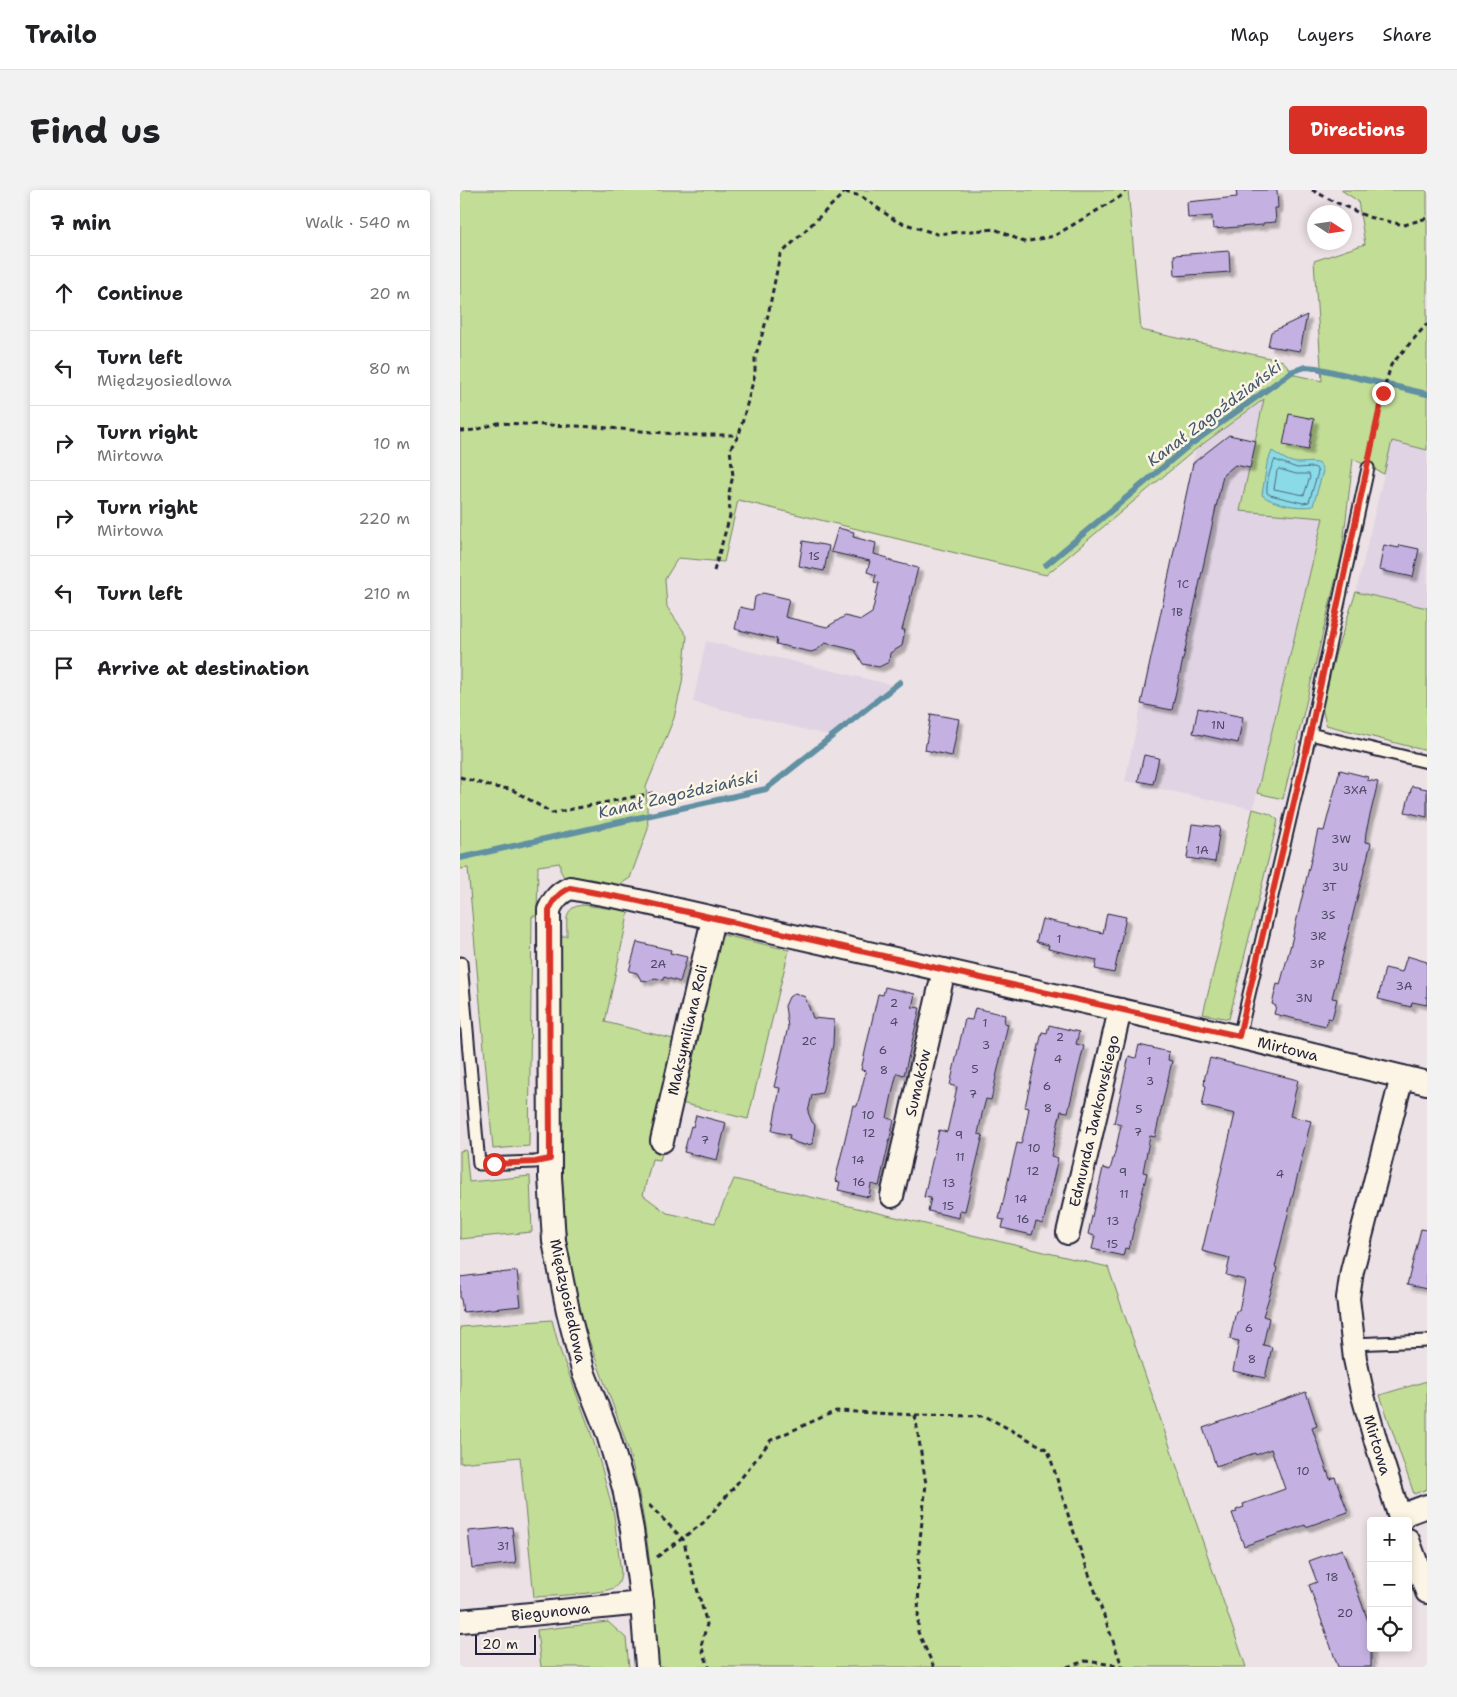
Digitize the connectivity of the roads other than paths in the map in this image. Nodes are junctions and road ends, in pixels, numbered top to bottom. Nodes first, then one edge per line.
1 (1368, 468) road end
2 (1310, 734) junction
3 (1427, 762) edge
4 (554, 899) joint
5 (713, 918) junction
6 (460, 964) edge
7 (944, 970) junction
8 (1120, 1010) junction
9 (1239, 1036) junction
10 (1402, 1077) junction
11 (1427, 1083) edge
12 (472, 1091) junction
13 (460, 1092) edge
14 (662, 1141) dead end
15 (550, 1159) junction
16 (892, 1196) dead end
17 (1068, 1233) dead end
18 (1427, 1341) edge
19 (1352, 1344) junction
20 (1427, 1506) edge
21 (1400, 1517) edge
22 (1402, 1517) edge
23 (1412, 1551) edge
24 (1427, 1592) edge
25 (642, 1603) junction
26 (460, 1621) edge
27 (647, 1667) edge

1 - 2 lane
2 - 3 lane
2 - 9 lane
4 - 5 street, Mirtowa
4 - 15 street, Międzyosiedlowa
5 - 7 street, Mirtowa
5 - 14 street, Maksymiliana Roli
6 - 12 lane
7 - 8 street, Mirtowa
7 - 16 street, Sumaków
8 - 9 street, Mirtowa
8 - 17 street, Edmunda Jankowskiego
9 - 10 street, Mirtowa
10 - 11 street
10 - 19 street, Mirtowa
12 - 13 lane
12 - 15 lane
15 - 25 street, Międzyosiedlowa
18 - 19 lane
19 - 21 street, Mirtowa
20 - 22 street
23 - 24 street
25 - 26 street, Biegunowa
25 - 27 street, Międzyosiedlowa

